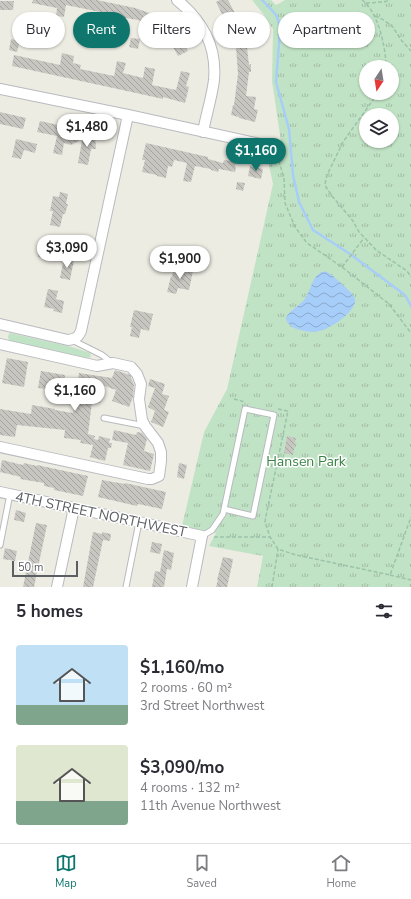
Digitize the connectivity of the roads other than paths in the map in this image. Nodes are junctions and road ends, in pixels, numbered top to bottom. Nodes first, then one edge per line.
1 (177, 0) edge
2 (0, 89) edge
3 (128, 115) junction
4 (203, 132) junction
5 (274, 147) road end
6 (2, 325) edge
7 (0, 339) edge
8 (73, 339) junction
9 (0, 344) edge
10 (113, 363) junction
11 (104, 418) dead end
12 (145, 426) junction
13 (0, 447) edge
14 (5, 493) edge
15 (74, 508) junction
16 (224, 509) junction
17 (139, 522) junction
18 (202, 536) junction
19 (0, 545) edge
20 (58, 587) edge
21 (126, 587) edge
22 (192, 587) edge

1 - 4 street
2 - 3 street
3 - 4 street
3 - 8 street
4 - 5 street
6 - 7 street
6 - 8 street
8 - 10 lane
9 - 10 street
10 - 12 street
11 - 12 lane
12 - 13 street
14 - 15 street, 4TH STREET NORTHWEST
14 - 19 lane
15 - 17 street, 4TH STREET NORTHWEST
15 - 20 street
16 - 16 lane
16 - 18 lane
17 - 18 street, 4TH STREET NORTHWEST
17 - 21 lane
18 - 22 street

